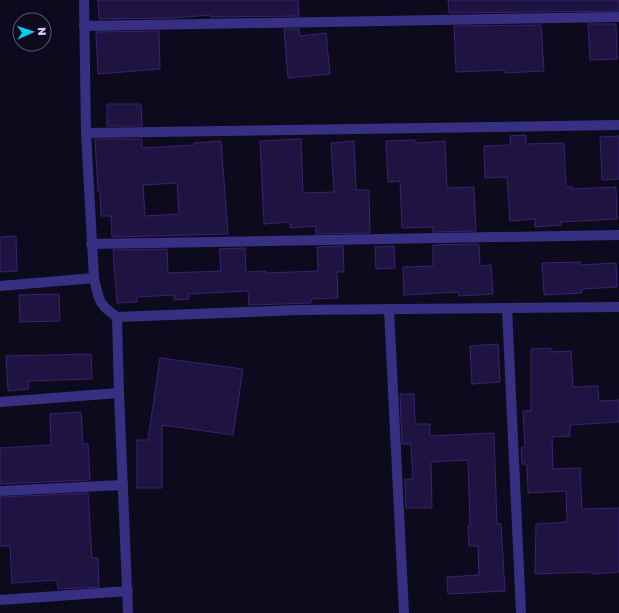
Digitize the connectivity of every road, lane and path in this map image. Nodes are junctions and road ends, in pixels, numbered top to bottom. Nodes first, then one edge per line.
1 (84, 0) edge
2 (619, 17) edge
3 (84, 26) junction
4 (619, 125) edge
5 (86, 133) junction
6 (619, 234) edge
7 (91, 244) junction
8 (94, 278) junction
9 (0, 286) edge
10 (619, 307) edge
11 (507, 308) junction
12 (389, 309) junction
13 (117, 316) junction
14 (118, 394) junction
15 (0, 402) edge
16 (123, 485) junction
17 (0, 491) edge
18 (128, 591) junction
19 (0, 600) edge
20 (128, 613) edge
21 (404, 613) edge
22 (521, 613) edge

1 - 3 street
2 - 3 street
3 - 5 street
4 - 5 street
5 - 7 street
6 - 7 street
7 - 8 street
8 - 9 street
8 - 13 street
10 - 11 street
11 - 12 street
11 - 22 street
12 - 13 street
12 - 21 street
13 - 14 street
14 - 15 street
14 - 16 street
16 - 17 street
16 - 18 street
18 - 19 street
18 - 20 street

